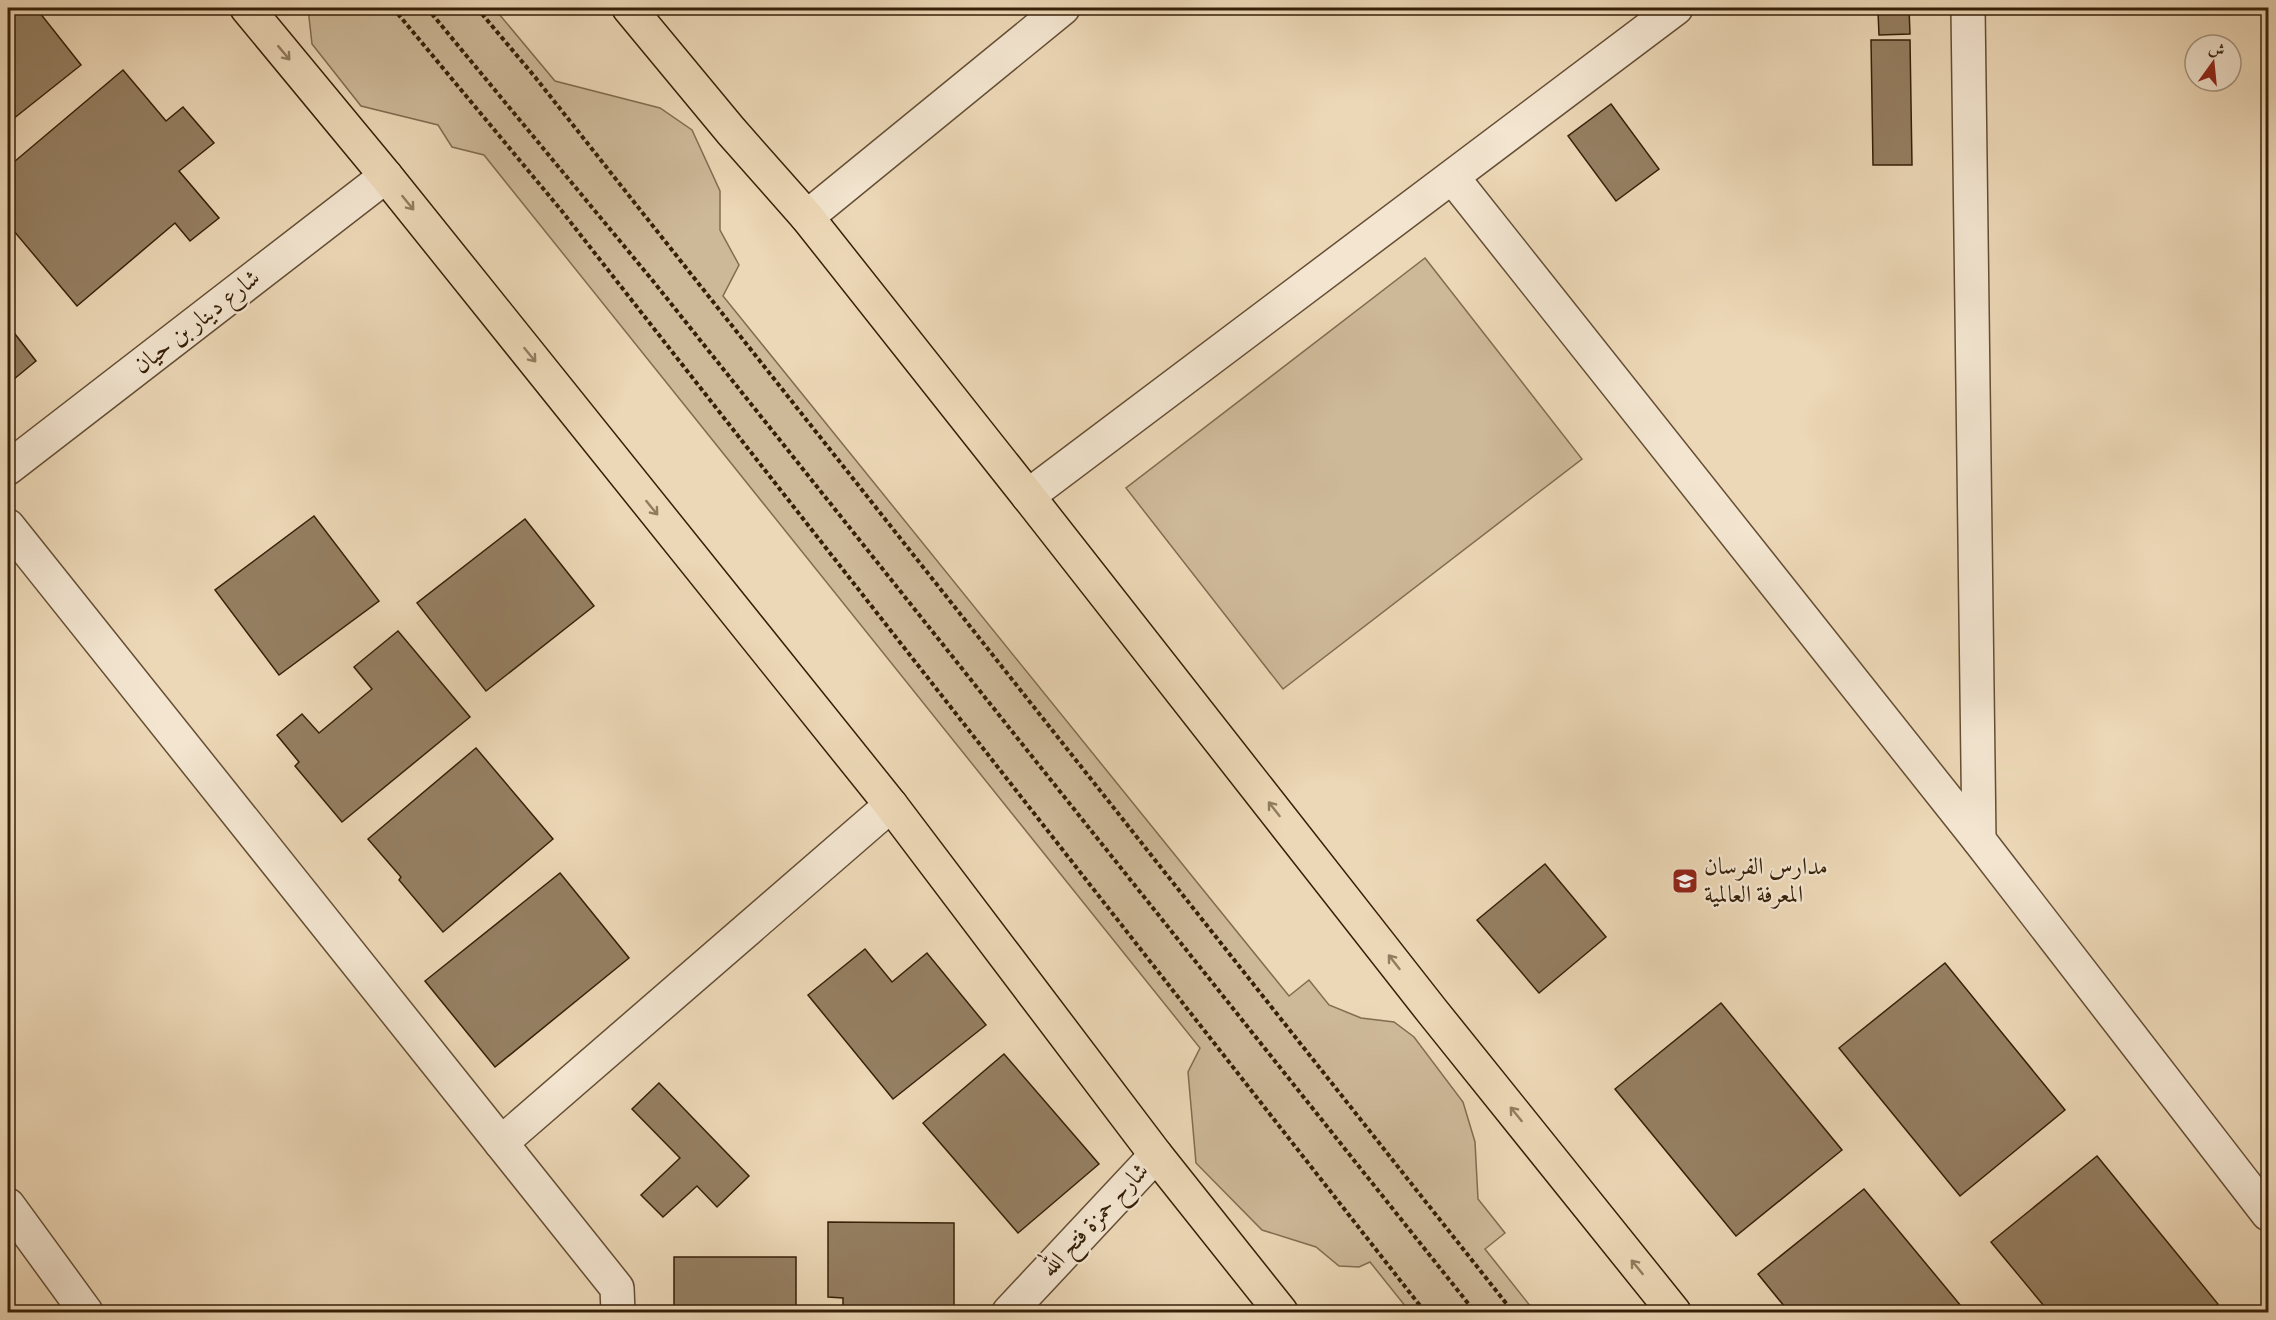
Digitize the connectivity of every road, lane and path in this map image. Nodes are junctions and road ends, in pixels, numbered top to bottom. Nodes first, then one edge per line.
1 (247, 8) edge
2 (393, 8) edge
3 (427, 8) edge
4 (477, 8) edge
5 (629, 8) edge
6 (1063, 8) edge
7 (1676, 8) edge
8 (1968, 8) edge
9 (386, 176) junction
10 (1453, 178) junction
11 (807, 217) junction
12 (8, 468) edge
13 (1028, 496) junction
14 (8, 526) edge
15 (891, 805) junction
16 (1979, 840) junction
17 (501, 1143) junction
18 (1156, 1155) junction
19 (8, 1204) edge
20 (2268, 1214) edge
21 (86, 1312) edge
22 (618, 1312) edge
23 (1008, 1312) edge
24 (1281, 1312) edge
25 (1425, 1312) edge
26 (1475, 1312) edge
27 (1514, 1312) edge
28 (1674, 1312) edge

1 -> 9 main road
2 - 25 path
3 - 26 path
4 - 27 path
5 - 11 main road
6 - 11 street
7 - 10 street
8 - 16 street
9 - 12 street, شارع دينار بن حيان
9 -> 15 main road
10 - 13 street
10 - 16 street
11 - 13 main road
28 -> 13 main road
14 - 17 street
15 - 17 street
15 - 18 main road
16 - 20 street
17 - 22 street
18 - 23 street, شارح حمزة فتح الله
18 - 24 main road
19 - 21 street

